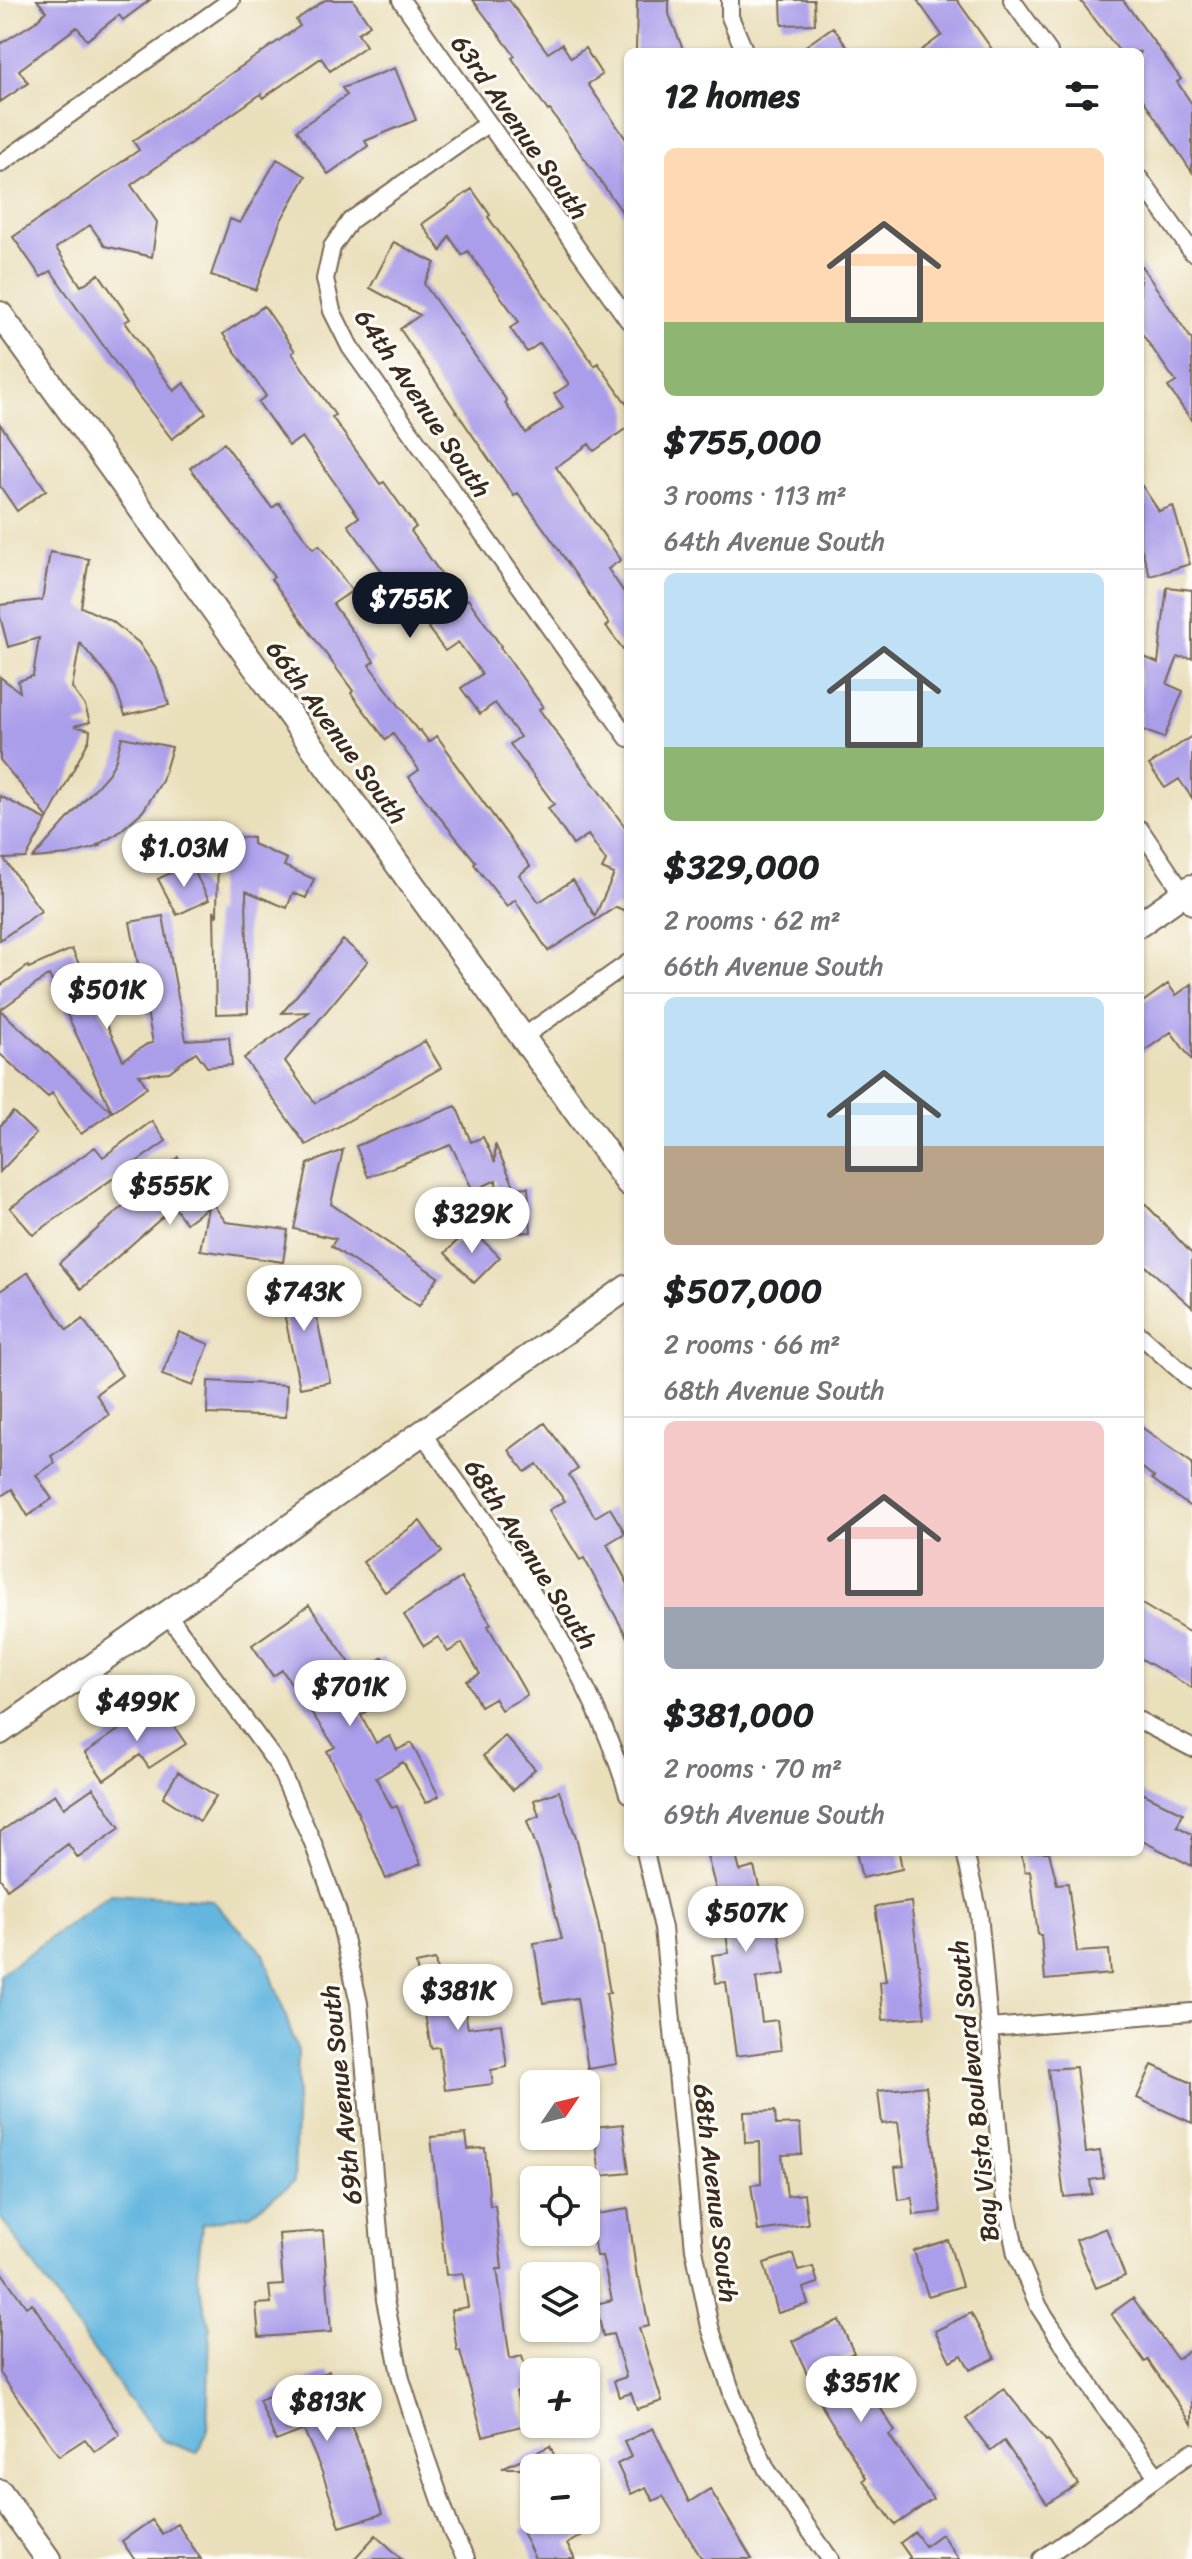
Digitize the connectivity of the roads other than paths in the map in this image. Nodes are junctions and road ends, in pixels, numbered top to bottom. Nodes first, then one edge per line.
1 (231, 0) edge
2 (401, 0) edge
3 (730, 0) edge
4 (1012, 0) edge
5 (743, 48) edge
6 (1046, 48) edge
7 (487, 124) junction
8 (0, 164) edge
9 (1144, 185) edge
10 (1192, 252) edge
11 (0, 314) edge
12 (624, 314) edge
13 (624, 732) edge
14 (1144, 834) edge
15 (1189, 895) edge
16 (1144, 922) edge
17 (624, 966) edge
18 (523, 1037) junction
19 (624, 1177) edge
20 (624, 1290) edge
21 (1144, 1339) edge
22 (1192, 1381) edge
23 (422, 1433) junction
24 (168, 1615) junction
25 (1144, 1723) edge
26 (0, 1732) edge
27 (1192, 1748) edge
28 (624, 1782) edge
29 (646, 1856) edge
30 (966, 1856) edge
31 (1192, 2012) edge
32 (989, 2028) junction
33 (1192, 2452) edge
34 (1157, 2476) junction
35 (0, 2492) edge
36 (48, 2559) edge
37 (466, 2559) edge
38 (830, 2559) edge
39 (1042, 2559) edge

1 - 8 street
2 - 7 street, 63rd Avenue South
3 - 5 street
4 - 6 street
7 - 12 street, 63rd Avenue South
7 - 13 street, 64th Avenue South
9 - 10 street
11 - 18 street, 66th Avenue South
14 - 15 street
15 - 16 street
17 - 18 street
18 - 19 street, 66th Avenue South
20 - 23 street
21 - 22 street
23 - 24 street
23 - 28 street, 68th Avenue South
24 - 26 street
24 - 37 street, 69th Avenue South
25 - 27 street
29 - 38 street, 68th Avenue South
30 - 32 street, Bay Vista Boulevard South
31 - 32 street
32 - 34 street, Bay Vista Boulevard South
33 - 34 street
34 - 39 street
35 - 36 street

